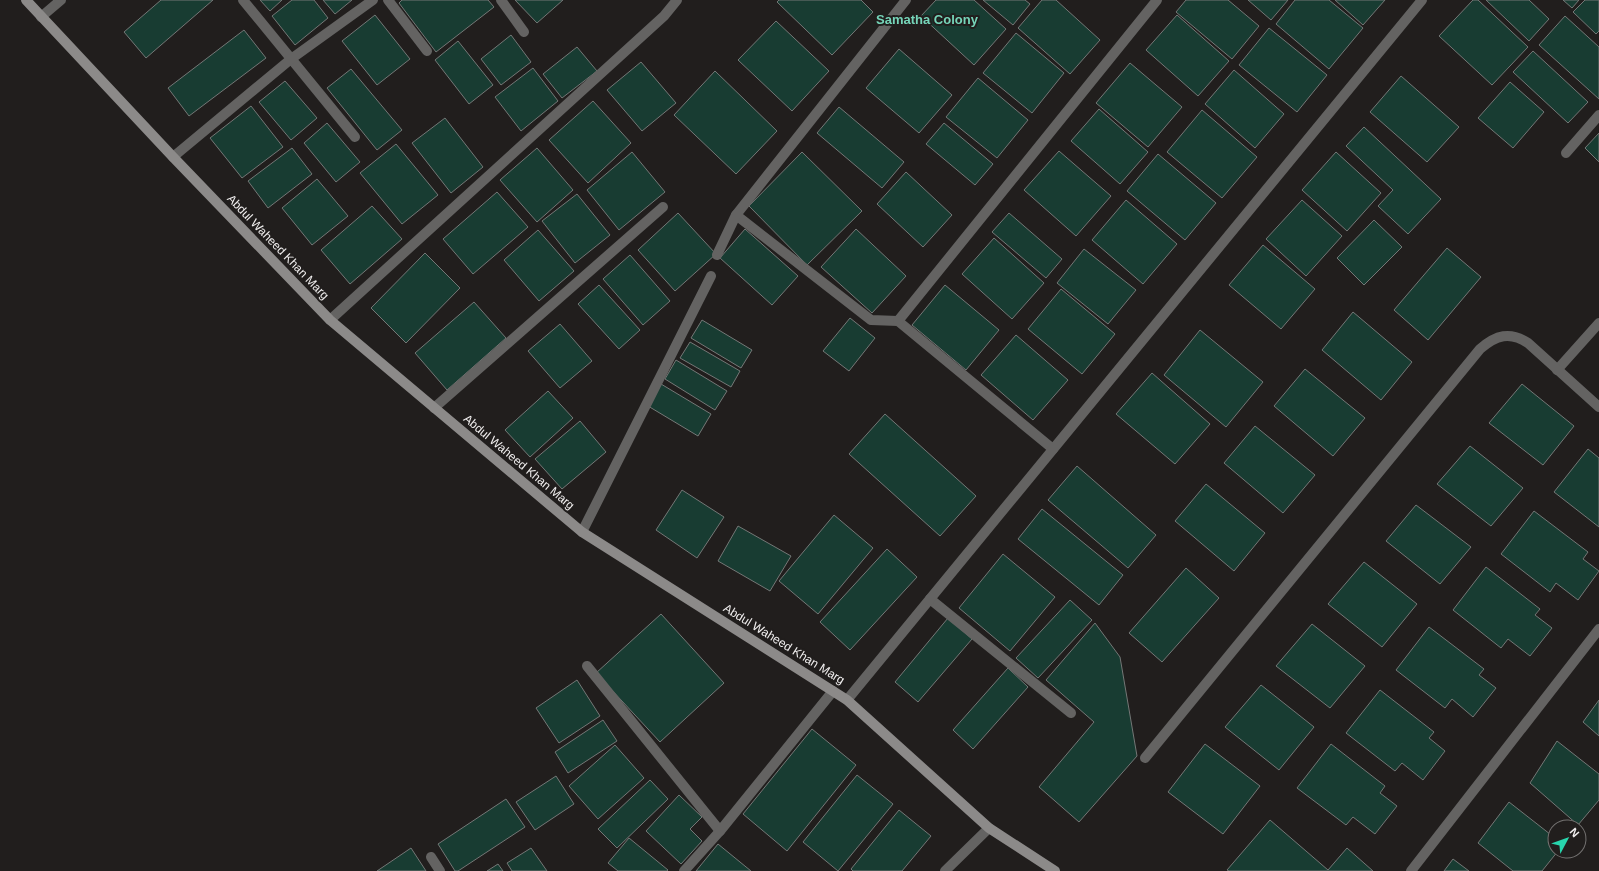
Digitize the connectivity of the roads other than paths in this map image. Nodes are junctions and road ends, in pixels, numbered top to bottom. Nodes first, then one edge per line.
1 (26, 0) edge
2 (61, 0) edge
3 (243, 0) edge
4 (373, 0) edge
5 (388, 0) edge
6 (501, 0) edge
7 (677, 0) edge
8 (906, 0) edge
9 (1157, 0) edge
10 (1422, 0) edge
11 (41, 17) junction
12 (524, 32) dead end
13 (426, 51) dead end
14 (291, 59) junction
15 (1599, 115) edge
16 (355, 138) dead end
17 (1566, 153) dead end
18 (173, 157) junction
19 (663, 207) dead end
20 (736, 215) junction
21 (717, 255) dead end
22 (711, 276) dead end
23 (330, 320) junction
24 (898, 321) junction
25 (1599, 322) edge
26 (1557, 370) junction
27 (1599, 407) edge
28 (434, 408) junction
29 (1053, 449) junction
30 (582, 532) junction
31 (930, 599) junction
32 (1599, 628) edge
33 (587, 666) dead end
34 (833, 690) junction
35 (847, 700) junction
36 (1071, 712) dead end
37 (1145, 758) dead end
38 (989, 828) junction
39 (720, 831) junction
40 (431, 857) dead end
41 (440, 871) edge
42 (684, 871) edge
43 (945, 871) edge
44 (1055, 871) edge
45 (1412, 871) edge

1 - 11 street, Abdul Waheed Khan Marg
2 - 11 street
3 - 14 street
4 - 14 street
5 - 13 street
6 - 12 street
7 - 23 street
8 - 20 street
9 - 24 street
10 - 29 street
11 - 18 street, Abdul Waheed Khan Marg
14 - 16 street
14 - 18 street
15 - 17 street
18 - 23 street, Abdul Waheed Khan Marg
19 - 28 street
20 - 21 street
20 - 24 street
22 - 30 street
23 - 28 street, Abdul Waheed Khan Marg
24 - 29 street
25 - 26 street
26 - 27 street
26 - 37 street
28 - 30 street, Abdul Waheed Khan Marg
29 - 31 street
30 - 34 street, Abdul Waheed Khan Marg
31 - 35 street
31 - 36 street
32 - 45 street
33 - 39 street
34 - 35 street, Abdul Waheed Khan Marg
34 - 39 street
35 - 38 street, Abdul Waheed Khan Marg
38 - 43 street
38 - 44 street, Abdul Waheed Khan Marg
39 - 42 street
40 - 41 street

